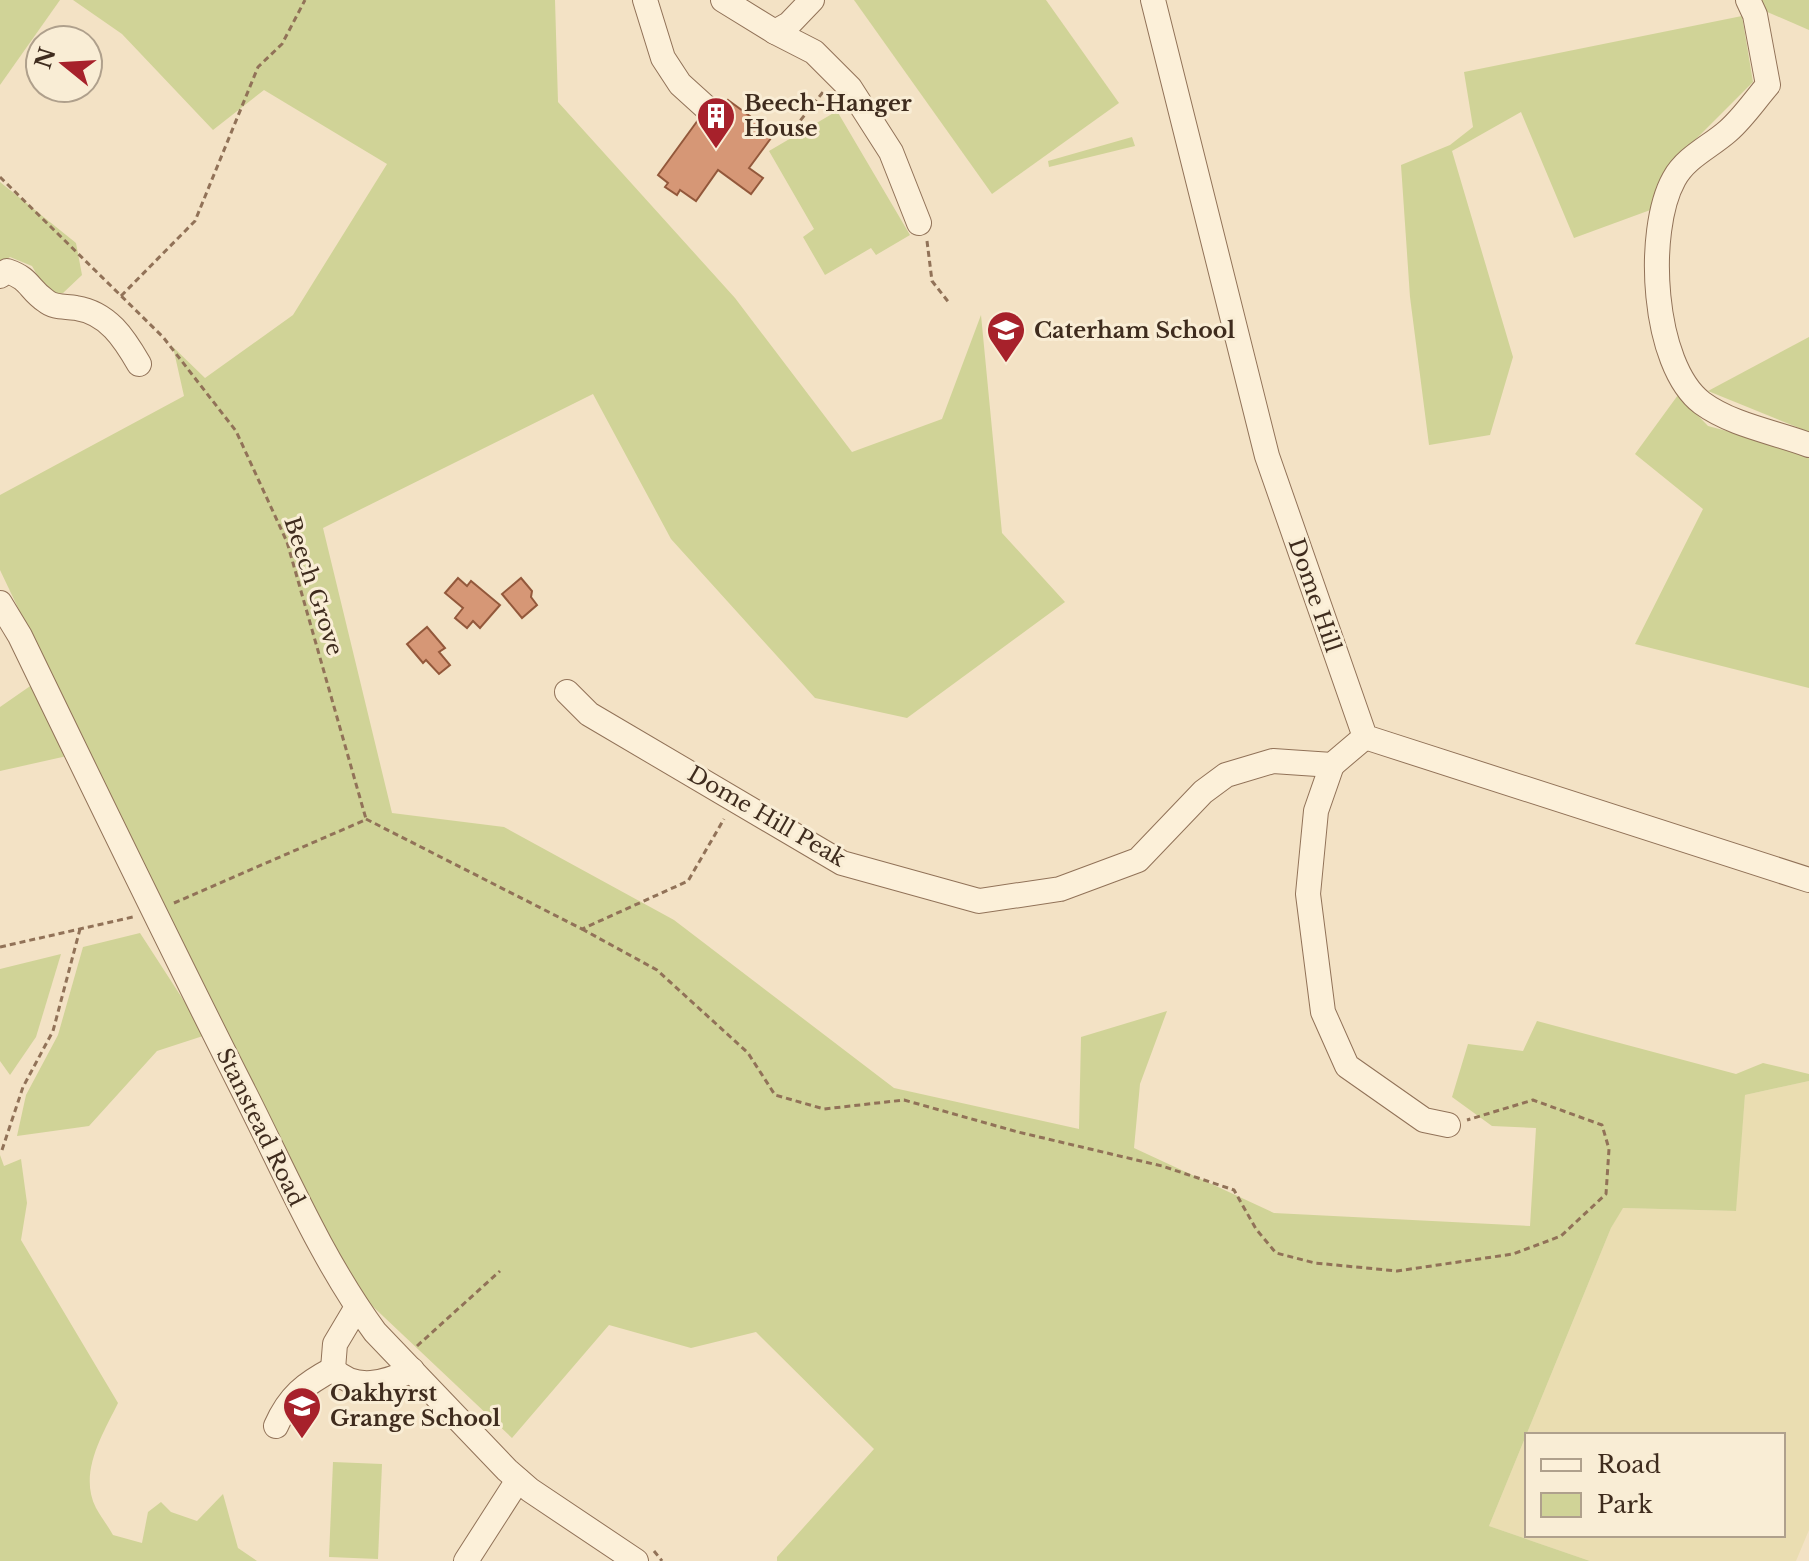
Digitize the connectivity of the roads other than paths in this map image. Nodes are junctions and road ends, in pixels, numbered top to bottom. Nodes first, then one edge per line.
1 (645, 0) edge
2 (723, 0) edge
3 (812, 0) edge
4 (1153, 0) edge
5 (1748, 0) edge
6 (775, 32) junction
7 (712, 113) dead end
8 (919, 223) road end
9 (0, 276) edge
10 (139, 364) dead end
11 (1809, 445) edge
12 (0, 603) edge
13 (567, 692) dead end
14 (1365, 737) junction
15 (1332, 765) junction
16 (1809, 880) edge
17 (1448, 1125) road end
18 (357, 1307) junction
19 (408, 1365) junction
20 (333, 1369) junction
21 (276, 1426) dead end
22 (518, 1480) junction
23 (645, 1556) edge
24 (466, 1561) edge

1 - 7 street
2 - 6 street
3 - 6 street
4 - 14 street, Dome Hill
5 - 11 street
6 - 8 street
9 - 10 street
12 - 18 street, Stanstead Road
13 - 15 street, Dome Hill Peak
14 - 15 street
14 - 16 street
15 - 17 street
18 - 19 street, Stanstead Road
18 - 20 street
19 - 20 street
19 - 22 street, Stanstead Road
20 - 21 street
22 - 23 street, Stanstead Road
22 - 24 street

